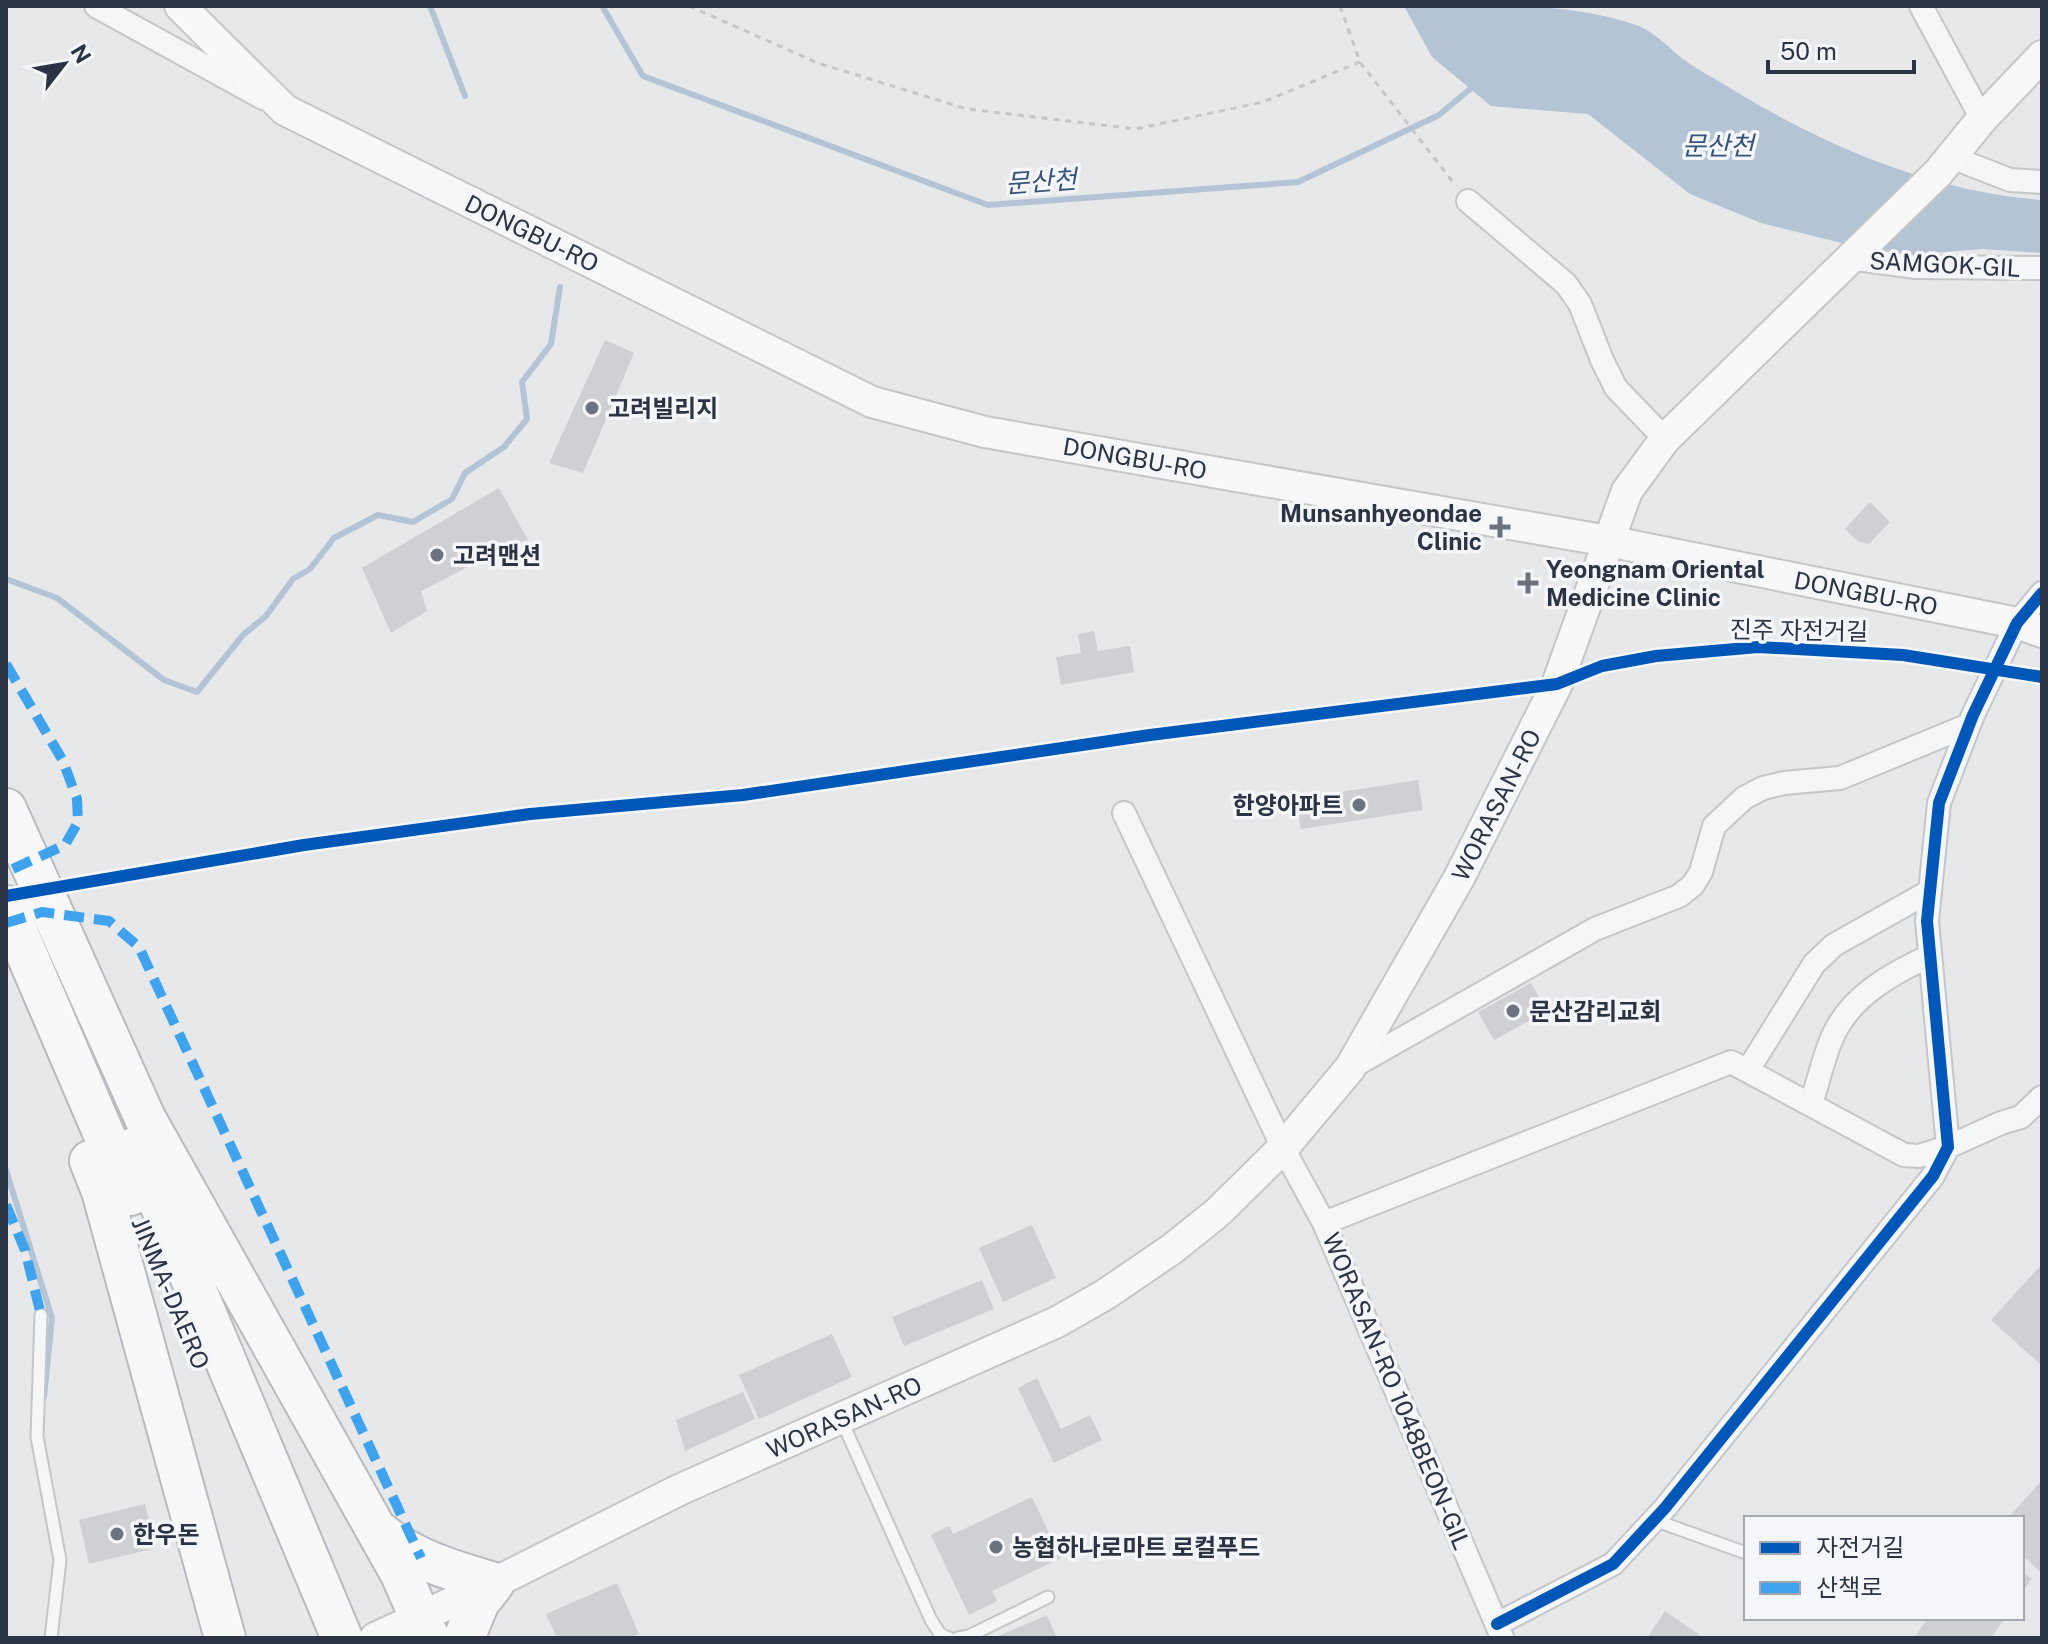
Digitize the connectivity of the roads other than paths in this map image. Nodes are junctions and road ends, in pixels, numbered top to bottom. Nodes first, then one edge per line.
1 (96, 6) edge
2 (180, 6) edge
3 (1921, 6) edge
4 (2042, 56) edge
5 (285, 110) junction
6 (1982, 119) junction
7 (1945, 165) junction
8 (2042, 182) edge
9 (1468, 201) road end
10 (1849, 258) junction
11 (2042, 268) edge
12 (1665, 439) junction
13 (1608, 541) junction
14 (2042, 593) edge
15 (2030, 628) edge
16 (1969, 725) junction
17 (1124, 813) dead end
18 (8, 824) edge
19 (1930, 891) junction
20 (6, 906) edge
21 (6, 946) edge
22 (1930, 956) junction
23 (52, 980) junction
24 (1350, 1068) junction
25 (1748, 1070) junction
26 (2042, 1097) edge
27 (1811, 1104) junction
28 (1948, 1147) junction
29 (1283, 1148) junction
30 (1324, 1223) junction
31 (41, 1315) dead end
32 (841, 1418) junction
33 (1653, 1520) junction
34 (376, 1529) junction
35 (1744, 1552) edge
36 (494, 1583) junction
37 (1048, 1597) dead end
38 (313, 1612) edge
39 (424, 1627) edge
40 (1500, 1631) edge
41 (224, 1636) edge
42 (51, 1638) edge
43 (342, 1638) edge
44 (375, 1638) edge
45 (464, 1638) edge
46 (949, 1638) edge
47 (958, 1638) edge

1 - 5 street, DONGBU-RO
2 - 5 main road, DONGBU-RO
3 - 6 street
4 - 6 main road
5 - 13 main road, DONGBU-RO
6 - 7 main road
7 - 8 street
7 - 10 main road, WORASAN-RO
9 - 12 street
10 - 11 street, SAMGOK-GIL
10 - 12 main road, WORASAN-RO
12 - 13 main road, WORASAN-RO
13 - 15 main road, DONGBU-RO
13 - 24 main road, WORASAN-RO
14 - 15 street
15 - 16 street
16 - 19 street
16 - 24 street
17 - 29 street
18 - 23 highway
19 - 22 street
19 - 25 street
20 - 23 highway
21 - 23 highway
22 - 27 street
22 - 28 street
23 - 34 highway
23 - 38 highway, JINMA-DAERO
23 - 41 highway
24 - 29 main road, WORASAN-RO
25 - 27 street
25 - 30 street
26 - 28 street
27 - 28 street
28 - 33 street
29 - 30 street, WORASAN-RO 1048BEON-GIL
29 - 32 main road, WORASAN-RO
30 - 40 street, WORASAN-RO 1048BEON-GIL
31 - 42 lane
32 - 36 main road, WORASAN-RO
32 - 46 lane
33 - 35 lane
33 - 40 street
34 - 36 highway
34 - 39 highway
36 - 39 main road, WORASAN-RO
36 - 45 highway
37 - 47 lane
38 - 43 highway, JINMA-DAERO
39 - 44 main road, WORASAN-RO

